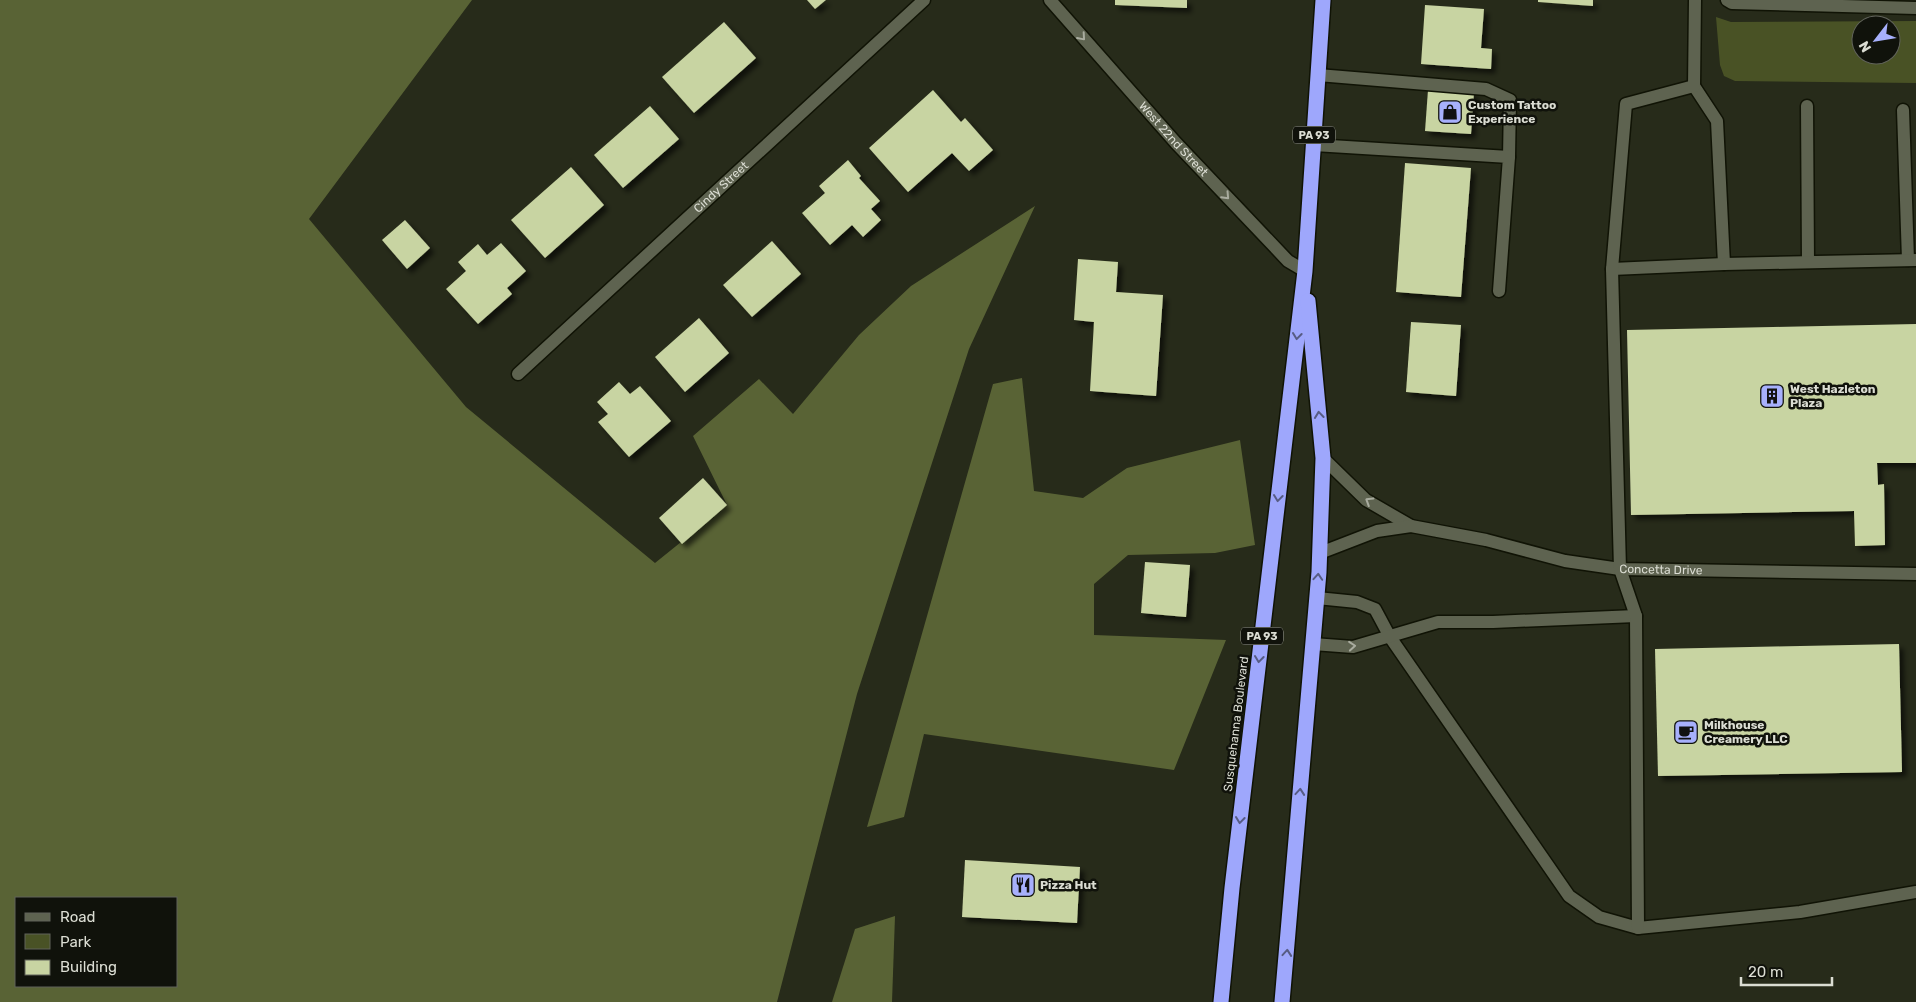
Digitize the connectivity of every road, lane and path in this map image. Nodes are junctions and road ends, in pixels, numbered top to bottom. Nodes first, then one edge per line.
1 (924, 0) edge
2 (1050, 0) edge
3 (1323, 0) edge
4 (1695, 0) edge
5 (1727, 0) edge
6 (1916, 8) edge
7 (1318, 74) junction
8 (1694, 86) junction
9 (1807, 106) dead end
10 (1904, 110) dead end
11 (1314, 145) junction
12 (1509, 158) junction
13 (1912, 260) edge
14 (1808, 262) junction
15 (1724, 264) junction
16 (1612, 269) junction
17 (1305, 271) junction
18 (1499, 292) dead end
19 (518, 374) dead end
20 (1323, 458) junction
21 (1411, 526) junction
22 (1320, 553) junction
23 (1620, 569) junction
24 (1916, 574) edge
25 (1317, 598) junction
26 (1636, 616) junction
27 (1390, 637) junction
28 (1313, 644) junction
29 (1916, 892) edge
30 (1638, 928) junction
31 (1221, 1002) edge
32 (1282, 1002) edge

1 - 19 street, Cindy Street
2 -> 17 street, West 22nd Street
3 - 7 highway, Susquehanna Boulevard / PA 93
4 - 8 street
5 - 6 street
7 - 11 highway, Susquehanna Boulevard / PA 93
7 - 12 street
8 - 15 street
8 - 16 street
9 - 14 street
10 - 13 street
11 - 12 street
11 - 17 highway, Susquehanna Boulevard / PA 93
12 - 18 street
13 - 14 street
14 - 15 street
15 - 16 street
16 - 23 street
20 -> 17 highway, Susquehanna Boulevard / PA 93
17 -> 31 highway, Susquehanna Boulevard / PA 93
21 -> 20 street, Concetta Drive
20 - 22 highway, Susquehanna Boulevard / PA 93
21 - 22 street, Concetta Drive
21 - 23 street, Concetta Drive
25 -> 22 highway, Susquehanna Boulevard / PA 93
23 - 24 street, Concetta Drive
23 - 26 street
25 - 27 street
25 - 28 highway, Susquehanna Boulevard / PA 93
26 - 27 street
26 - 30 street
28 -> 27 street
27 - 30 street
32 -> 28 highway, Susquehanna Boulevard / PA 93
29 - 30 street

